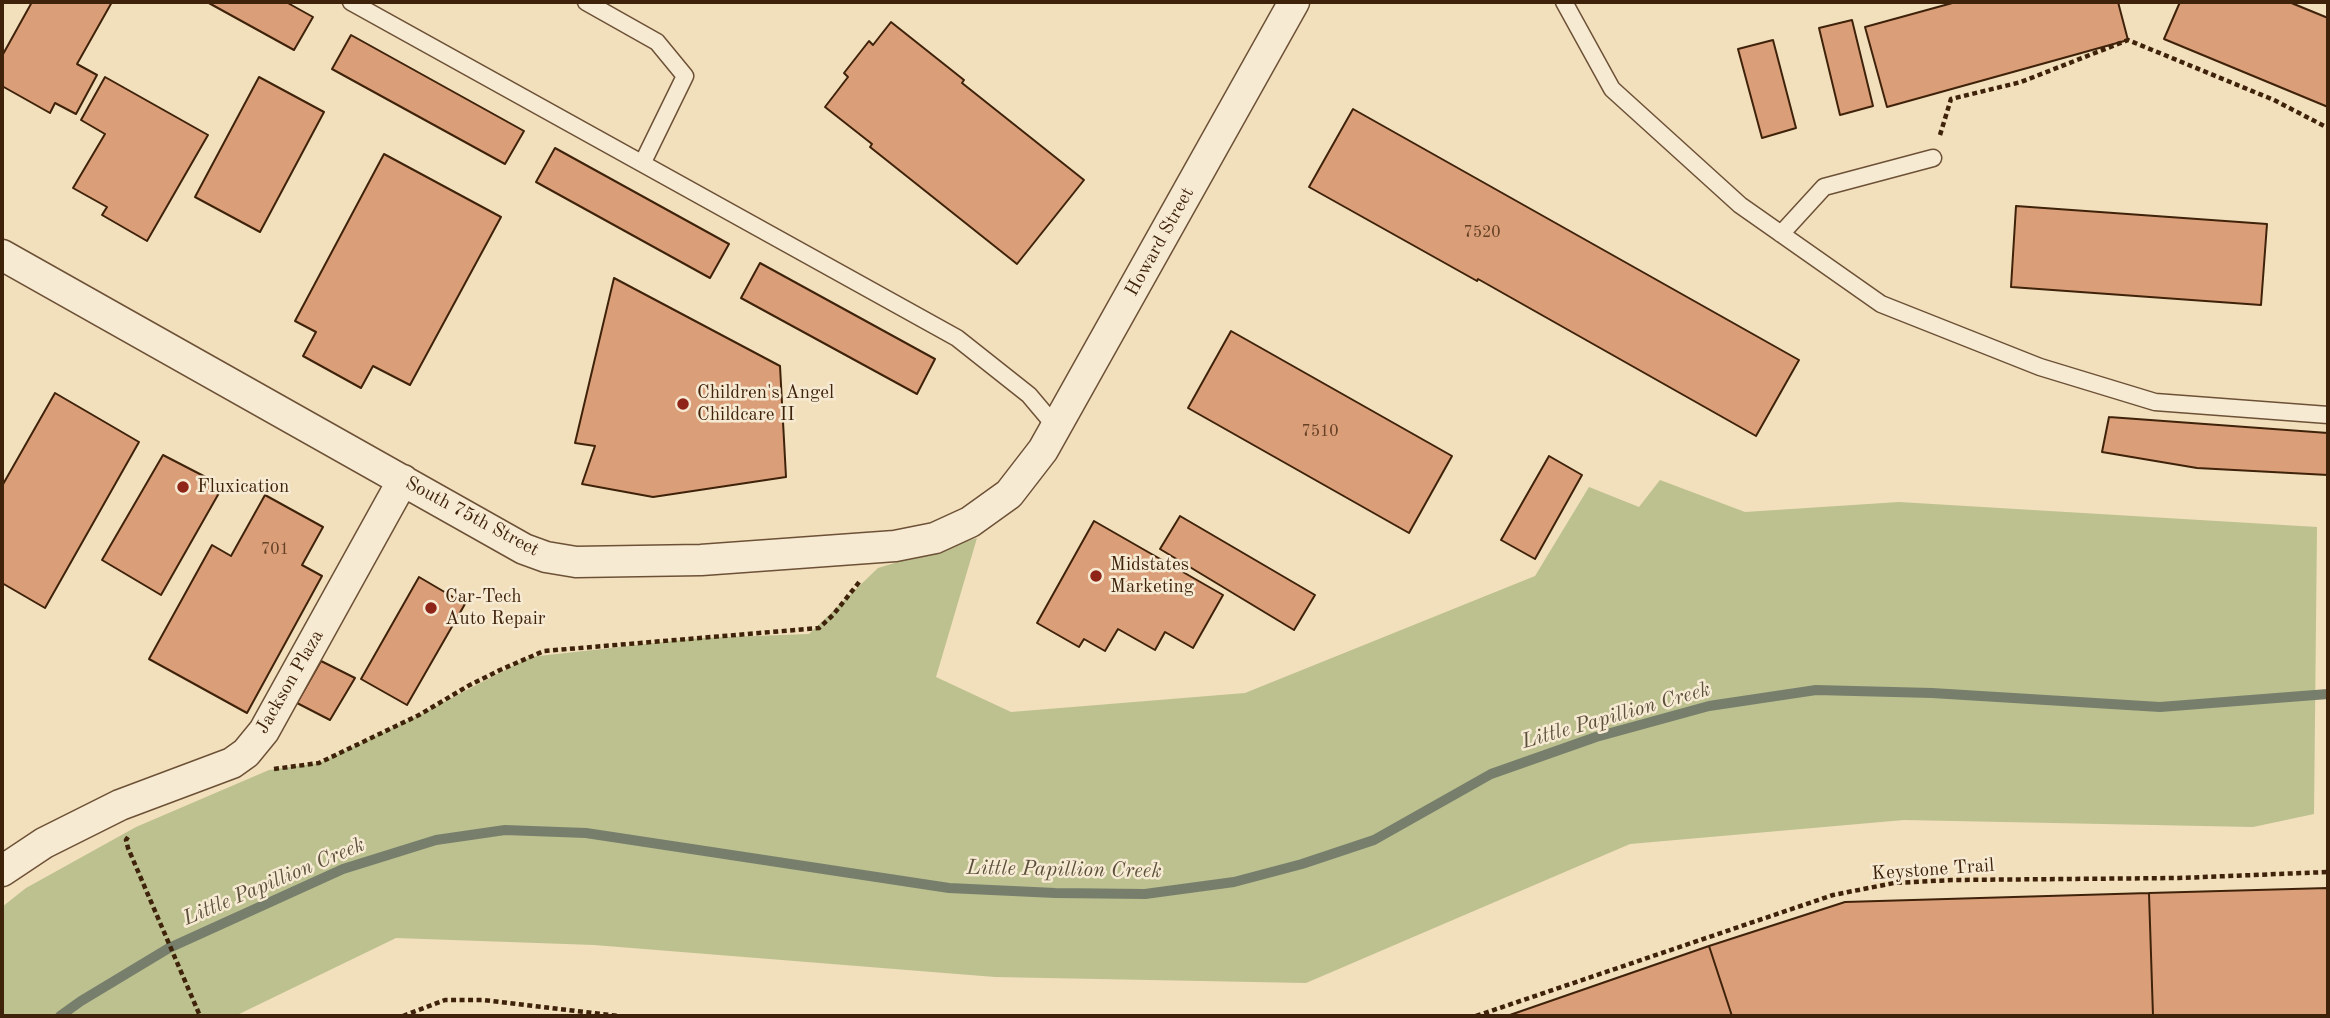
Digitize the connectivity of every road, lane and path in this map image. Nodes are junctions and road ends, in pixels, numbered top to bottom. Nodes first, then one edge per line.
1 (351, 2) edge
2 (586, 2) edge
3 (1294, 2) edge
4 (1564, 2) edge
5 (2328, 128) edge
6 (1933, 158) joint
7 (643, 162) junction
8 (1781, 234) junction
9 (2, 255) edge
10 (2328, 415) edge
11 (1056, 427) junction
12 (403, 480) junction
13 (1021, 480) joint
14 (886, 547) junction
15 (269, 770) dead end
16 (131, 834) dead end
17 (2, 871) edge
18 (2328, 872) edge
19 (200, 1016) edge
20 (403, 1016) edge
21 (619, 1016) edge
22 (1476, 1016) edge

1 - 7 lane
2 - 7 lane
3 - 11 street, Howard Street
4 - 8 lane
5 - 6 path
6 - 8 lane
7 - 11 lane
8 - 10 lane
9 - 12 street, South 75th Street
11 - 13 street, Howard Street
12 - 14 street, South 75th Street
12 - 17 street, Jackson Plaza
13 - 14 street, South 75th Street
14 - 15 path
16 - 19 path
18 - 22 path, Keystone Trail
20 - 21 path

